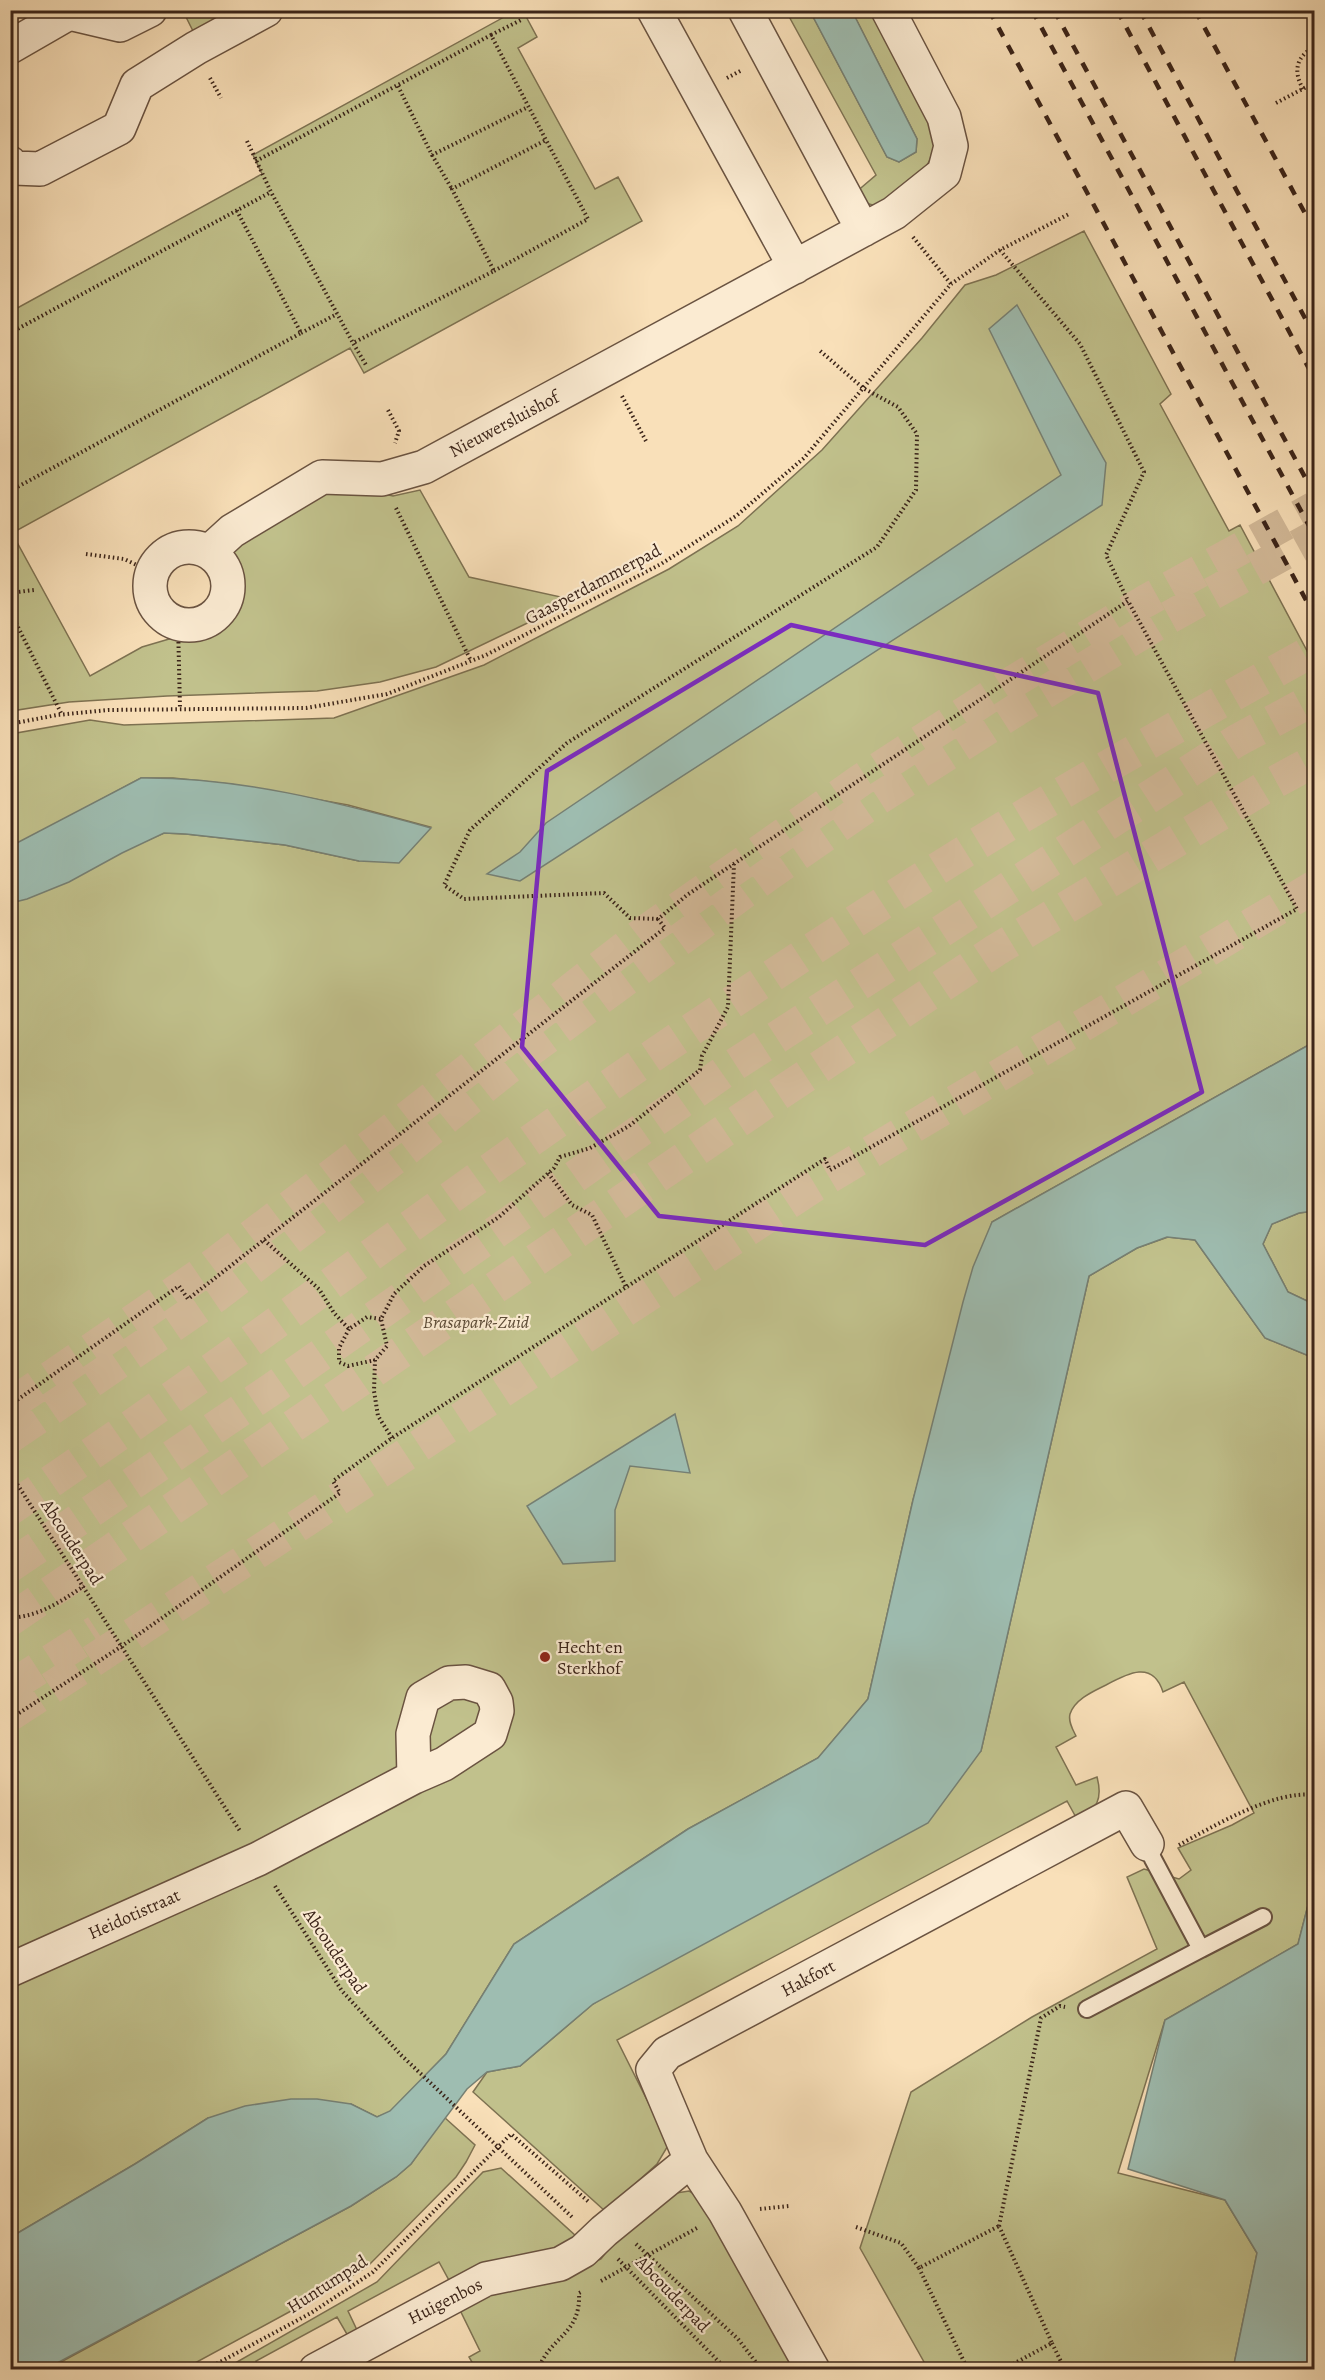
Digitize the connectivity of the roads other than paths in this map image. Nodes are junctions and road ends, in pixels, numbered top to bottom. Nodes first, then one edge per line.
1 (150, 10) edge
2 (266, 10) edge
3 (654, 10) edge
4 (745, 10) edge
5 (888, 10) edge
6 (10, 47) edge
7 (10, 164) edge
8 (863, 230) junction
9 (795, 267) junction
10 (208, 552) junction
11 (414, 1777) dead end
12 (1150, 1851) joint
13 (1263, 1917) dead end
14 (1201, 1949) junction
15 (10, 1970) edge
16 (1087, 2010) road end
17 (692, 2160) junction
18 (316, 2370) edge
19 (813, 2370) edge

1 - 6 street
2 - 7 street
3 - 9 street
4 - 8 street
5 - 8 street, Nieuwersluishof
8 - 9 street, Nieuwersluishof
9 - 10 street, Nieuwersluishof
10 - 10 street
11 - 15 street, Heidotistraat
12 - 14 lane, Hakfort
12 - 17 street, Hakfort
13 - 14 lane
14 - 16 lane
17 - 18 street, Huigenbos
17 - 19 street, Hakfort

